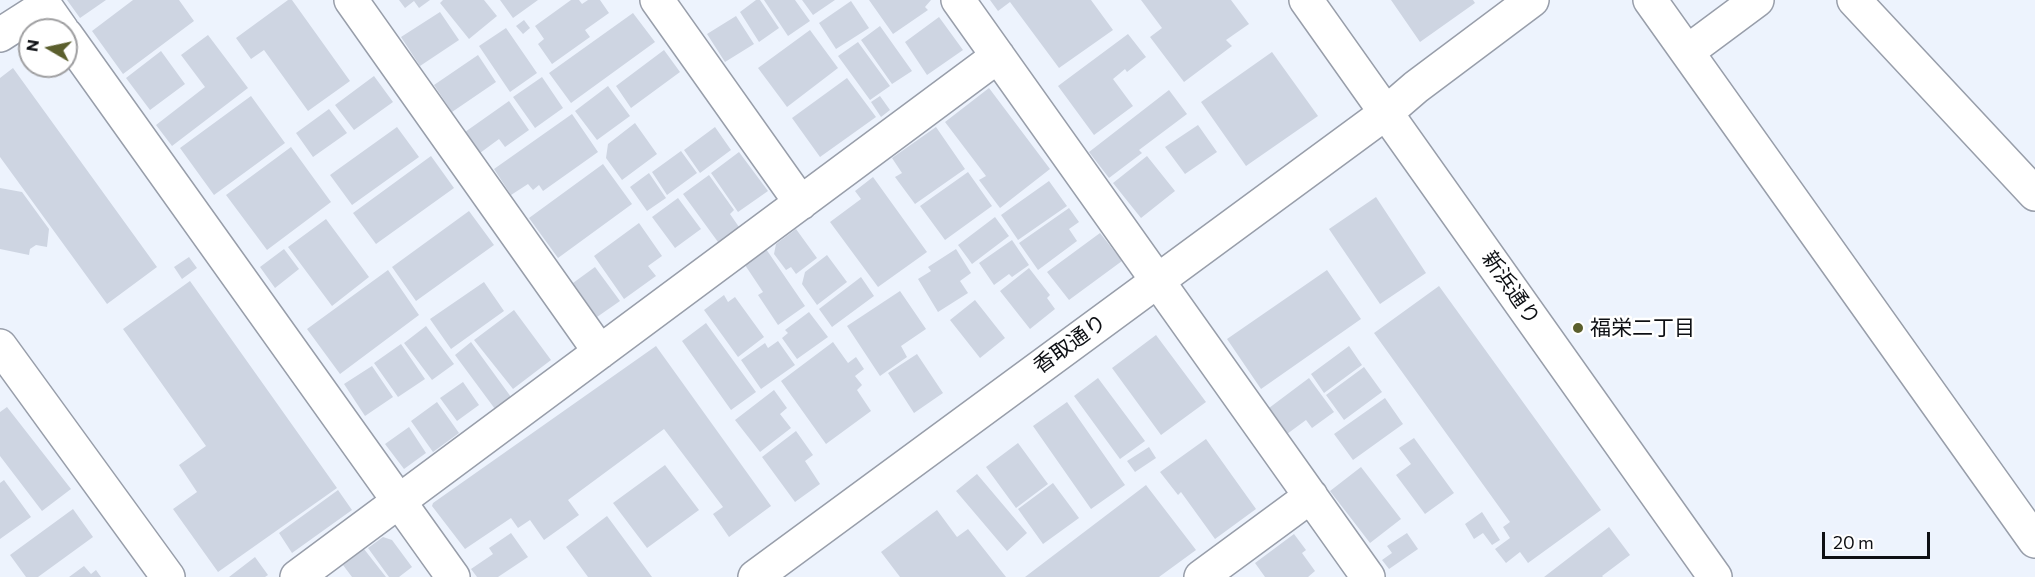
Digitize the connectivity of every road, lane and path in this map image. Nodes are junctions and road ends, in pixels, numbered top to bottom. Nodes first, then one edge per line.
1 (351, 0) edge
2 (657, 0) edge
3 (958, 0) edge
4 (1306, 0) edge
5 (1532, 0) edge
6 (1650, 0) edge
7 (1757, 0) edge
8 (1854, 0) edge
9 (49, 12) edge
10 (0, 35) edge
11 (78, 52) edge
12 (1687, 52) junction
13 (998, 56) junction
14 (1387, 112) junction
15 (2035, 194) edge
16 (801, 203) junction
17 (1157, 280) junction
18 (0, 346) edge
19 (600, 352) junction
20 (1311, 496) junction
21 (399, 502) junction
22 (2035, 541) edge
23 (168, 577) edge
24 (297, 577) edge
25 (453, 577) edge
26 (754, 577) edge
27 (1201, 577) edge
28 (1368, 577) edge
29 (1715, 577) edge

1 - 19 street
2 - 16 street
3 - 13 street
4 - 14 street, 新浜通り
5 - 14 street, 香取通り
6 - 12 street
7 - 12 street
8 - 15 street
9 - 10 street
11 - 21 street
12 - 22 street
13 - 16 street
13 - 17 street
14 - 17 street, 香取通り
14 - 29 street, 新浜通り
16 - 19 street
17 - 20 street
17 - 26 street, 香取通り
18 - 23 street
19 - 21 street
20 - 27 street
20 - 28 street
21 - 24 street
21 - 25 street

